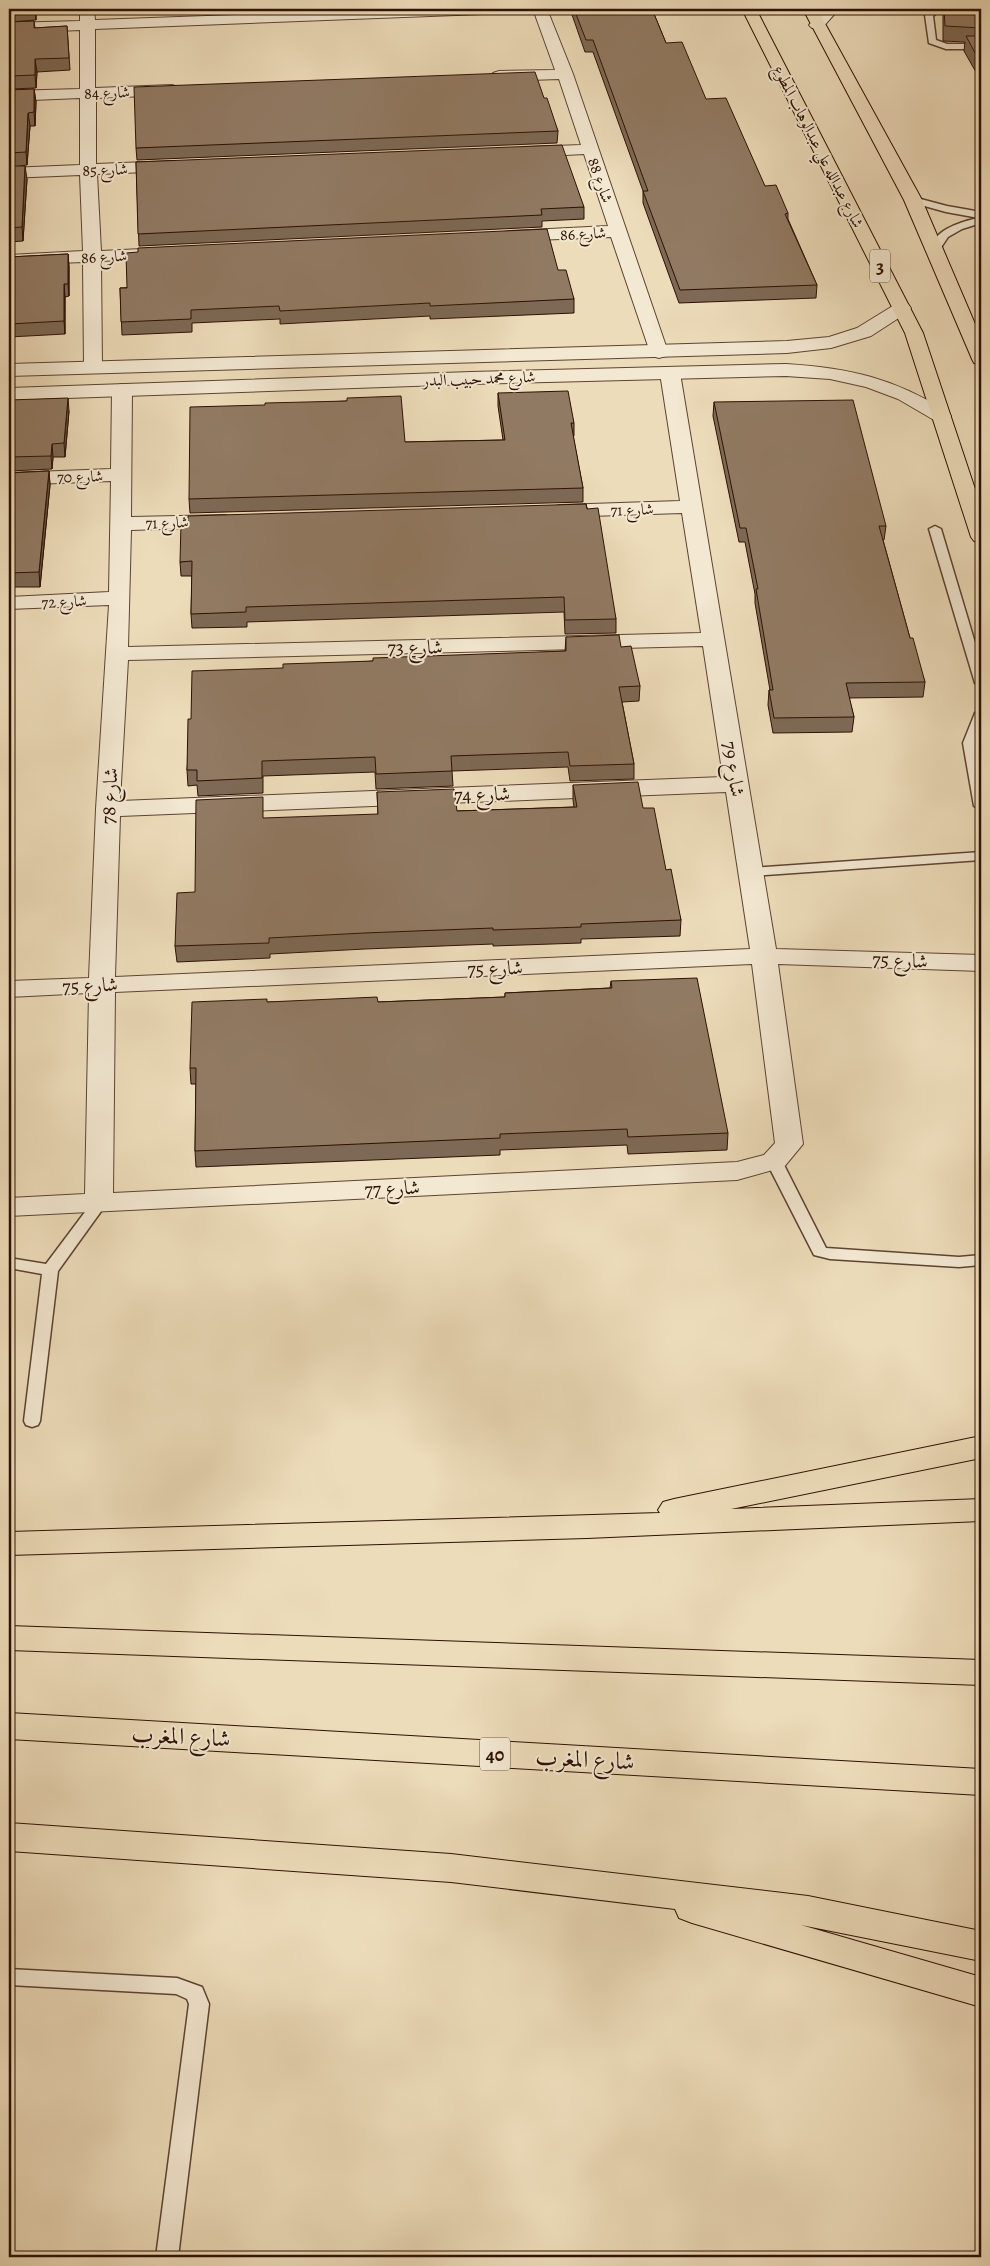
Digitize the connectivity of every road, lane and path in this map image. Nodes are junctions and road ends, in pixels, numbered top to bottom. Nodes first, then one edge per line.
1 (509, 9) edge
2 (540, 9) edge
3 (749, 9) edge
4 (810, 9) edge
5 (832, 9) edge
6 (937, 9) edge
7 (87, 17) edge
8 (817, 25) junction
9 (9, 28) edge
10 (981, 47) edge
11 (565, 74) junction
12 (488, 77) edge
13 (185, 89) edge
14 (87, 93) junction
15 (9, 96) edge
16 (591, 149) junction
17 (512, 152) edge
18 (186, 166) edge
19 (88, 170) junction
20 (9, 173) edge
21 (913, 200) junction
22 (981, 215) edge
23 (981, 220) edge
24 (619, 231) junction
25 (490, 237) edge
26 (181, 252) edge
27 (936, 254) junction
28 (92, 256) junction
29 (9, 260) edge
30 (902, 308) junction
31 (787, 347) junction
32 (659, 352) junction
33 (473, 357) junction
34 (981, 359) edge
35 (396, 360) junction
36 (93, 367) junction
37 (9, 370) edge
38 (786, 370) junction
39 (670, 373) junction
40 (472, 378) junction
41 (394, 381) junction
42 (122, 390) junction
43 (9, 394) edge
44 (941, 416) junction
45 (122, 475) junction
46 (9, 479) edge
47 (692, 507) junction
48 (544, 511) edge
49 (249, 520) edge
50 (121, 524) junction
51 (935, 529) dead end
52 (981, 537) edge
53 (120, 598) junction
54 (9, 603) edge
55 (713, 639) junction
56 (116, 654) junction
57 (981, 683) edge
58 (981, 713) edge
59 (736, 784) junction
60 (981, 806) edge
61 (108, 809) junction
62 (981, 856) edge
63 (750, 872) junction
64 (764, 956) junction
65 (981, 963) edge
66 (102, 985) junction
67 (9, 989) edge
68 (774, 1161) junction
69 (100, 1203) junction
70 (9, 1207) edge
71 (981, 1260) edge
72 (9, 1263) edge
73 (50, 1270) junction
74 (32, 1421) dead end
75 (981, 1447) edge
76 (981, 1510) edge
77 (587, 1527) junction
78 (9, 1544) edge
79 (9, 1638) edge
80 (981, 1673) edge
81 (9, 1726) edge
82 (981, 1782) edge
83 (9, 1837) edge
84 (621, 1888) junction
85 (981, 1946) edge
86 (9, 1977) edge
87 (981, 1992) edge
88 (167, 2257) edge

1 - 7 street
2 - 11 street, شارع 88
3 - 30 main road, شارع عبدالله علي عبدالوهاب المطوع / 3
4 - 8 main road
5 - 8 street
6 - 10 lane
7 - 9 street
7 - 14 street
8 - 21 main road
11 - 12 street
11 - 16 street, شارع 88
13 - 14 street, شارع 84
14 - 15 street, شارع 84
14 - 19 street
16 - 17 street
16 - 24 street, شارع 88
18 - 19 street, شارع 85
19 - 20 street, شارع 85
19 - 28 street
21 - 22 lane
21 - 27 main road
23 - 27 lane
24 - 25 street, شارع 86
24 - 32 street, شارع 88
26 - 28 street, شارع 86
27 - 34 main road
28 - 29 street, شارع 86
28 - 36 street
30 - 31 street, شارع محمد حبيب البدر
30 - 44 main road, شارع عبدالله علي عبدالوهاب المطوع / 3
31 - 32 street, شارع محمد حبيب البدر
31 - 38 street
32 - 33 street, شارع محمد حبيب البدر
33 - 35 street, شارع محمد حبيب البدر
33 - 40 street
35 - 36 street, شارع محمد حبيب البدر
35 - 41 street
36 - 37 street, شارع محمد حبيب البدر
38 - 39 street, شارع محمد حبيب البدر
38 - 44 street, شارع محمد حبيب البدر
39 - 40 street, شارع محمد حبيب البدر
39 - 47 street, شارع 79
40 - 41 street, شارع محمد حبيب البدر
41 - 42 street, شارع محمد حبيب البدر
42 - 43 street, شارع محمد حبيب البدر
42 - 45 street, شارع 78
44 - 52 main road, شارع عبدالله علي عبدالوهاب المطوع / 3
45 - 46 street, شارع 70
45 - 50 street, شارع 78
47 - 48 street, شارع 71
47 - 55 street, شارع 79
49 - 50 street, شارع 71
50 - 53 street, شارع 78
51 - 57 lane
53 - 54 street, شارع 72
53 - 56 street, شارع 78
55 - 56 street, شارع 73
55 - 59 street, شارع 79
56 - 61 street, شارع 78
58 - 60 lane
59 - 61 street, شارع 74
59 - 63 street, شارع 79
61 - 66 street, شارع 78
62 - 63 lane
63 - 64 street, شارع 79
64 - 65 street, شارع 75
64 - 66 street, شارع 75
64 - 68 street, شارع 79
66 - 67 street, شارع 75
66 - 69 street, شارع 78
68 - 69 street, شارع 77
68 - 71 lane
69 - 70 street, شارع 77
69 - 73 lane
72 - 73 lane
73 - 74 lane
75 - 77 main road
76 - 77 main road
77 - 78 main road
79 - 80 main road
81 - 82 main road, شارع المغرب / 40
83 - 84 main road
84 - 85 main road
84 - 87 main road
86 - 88 lane

